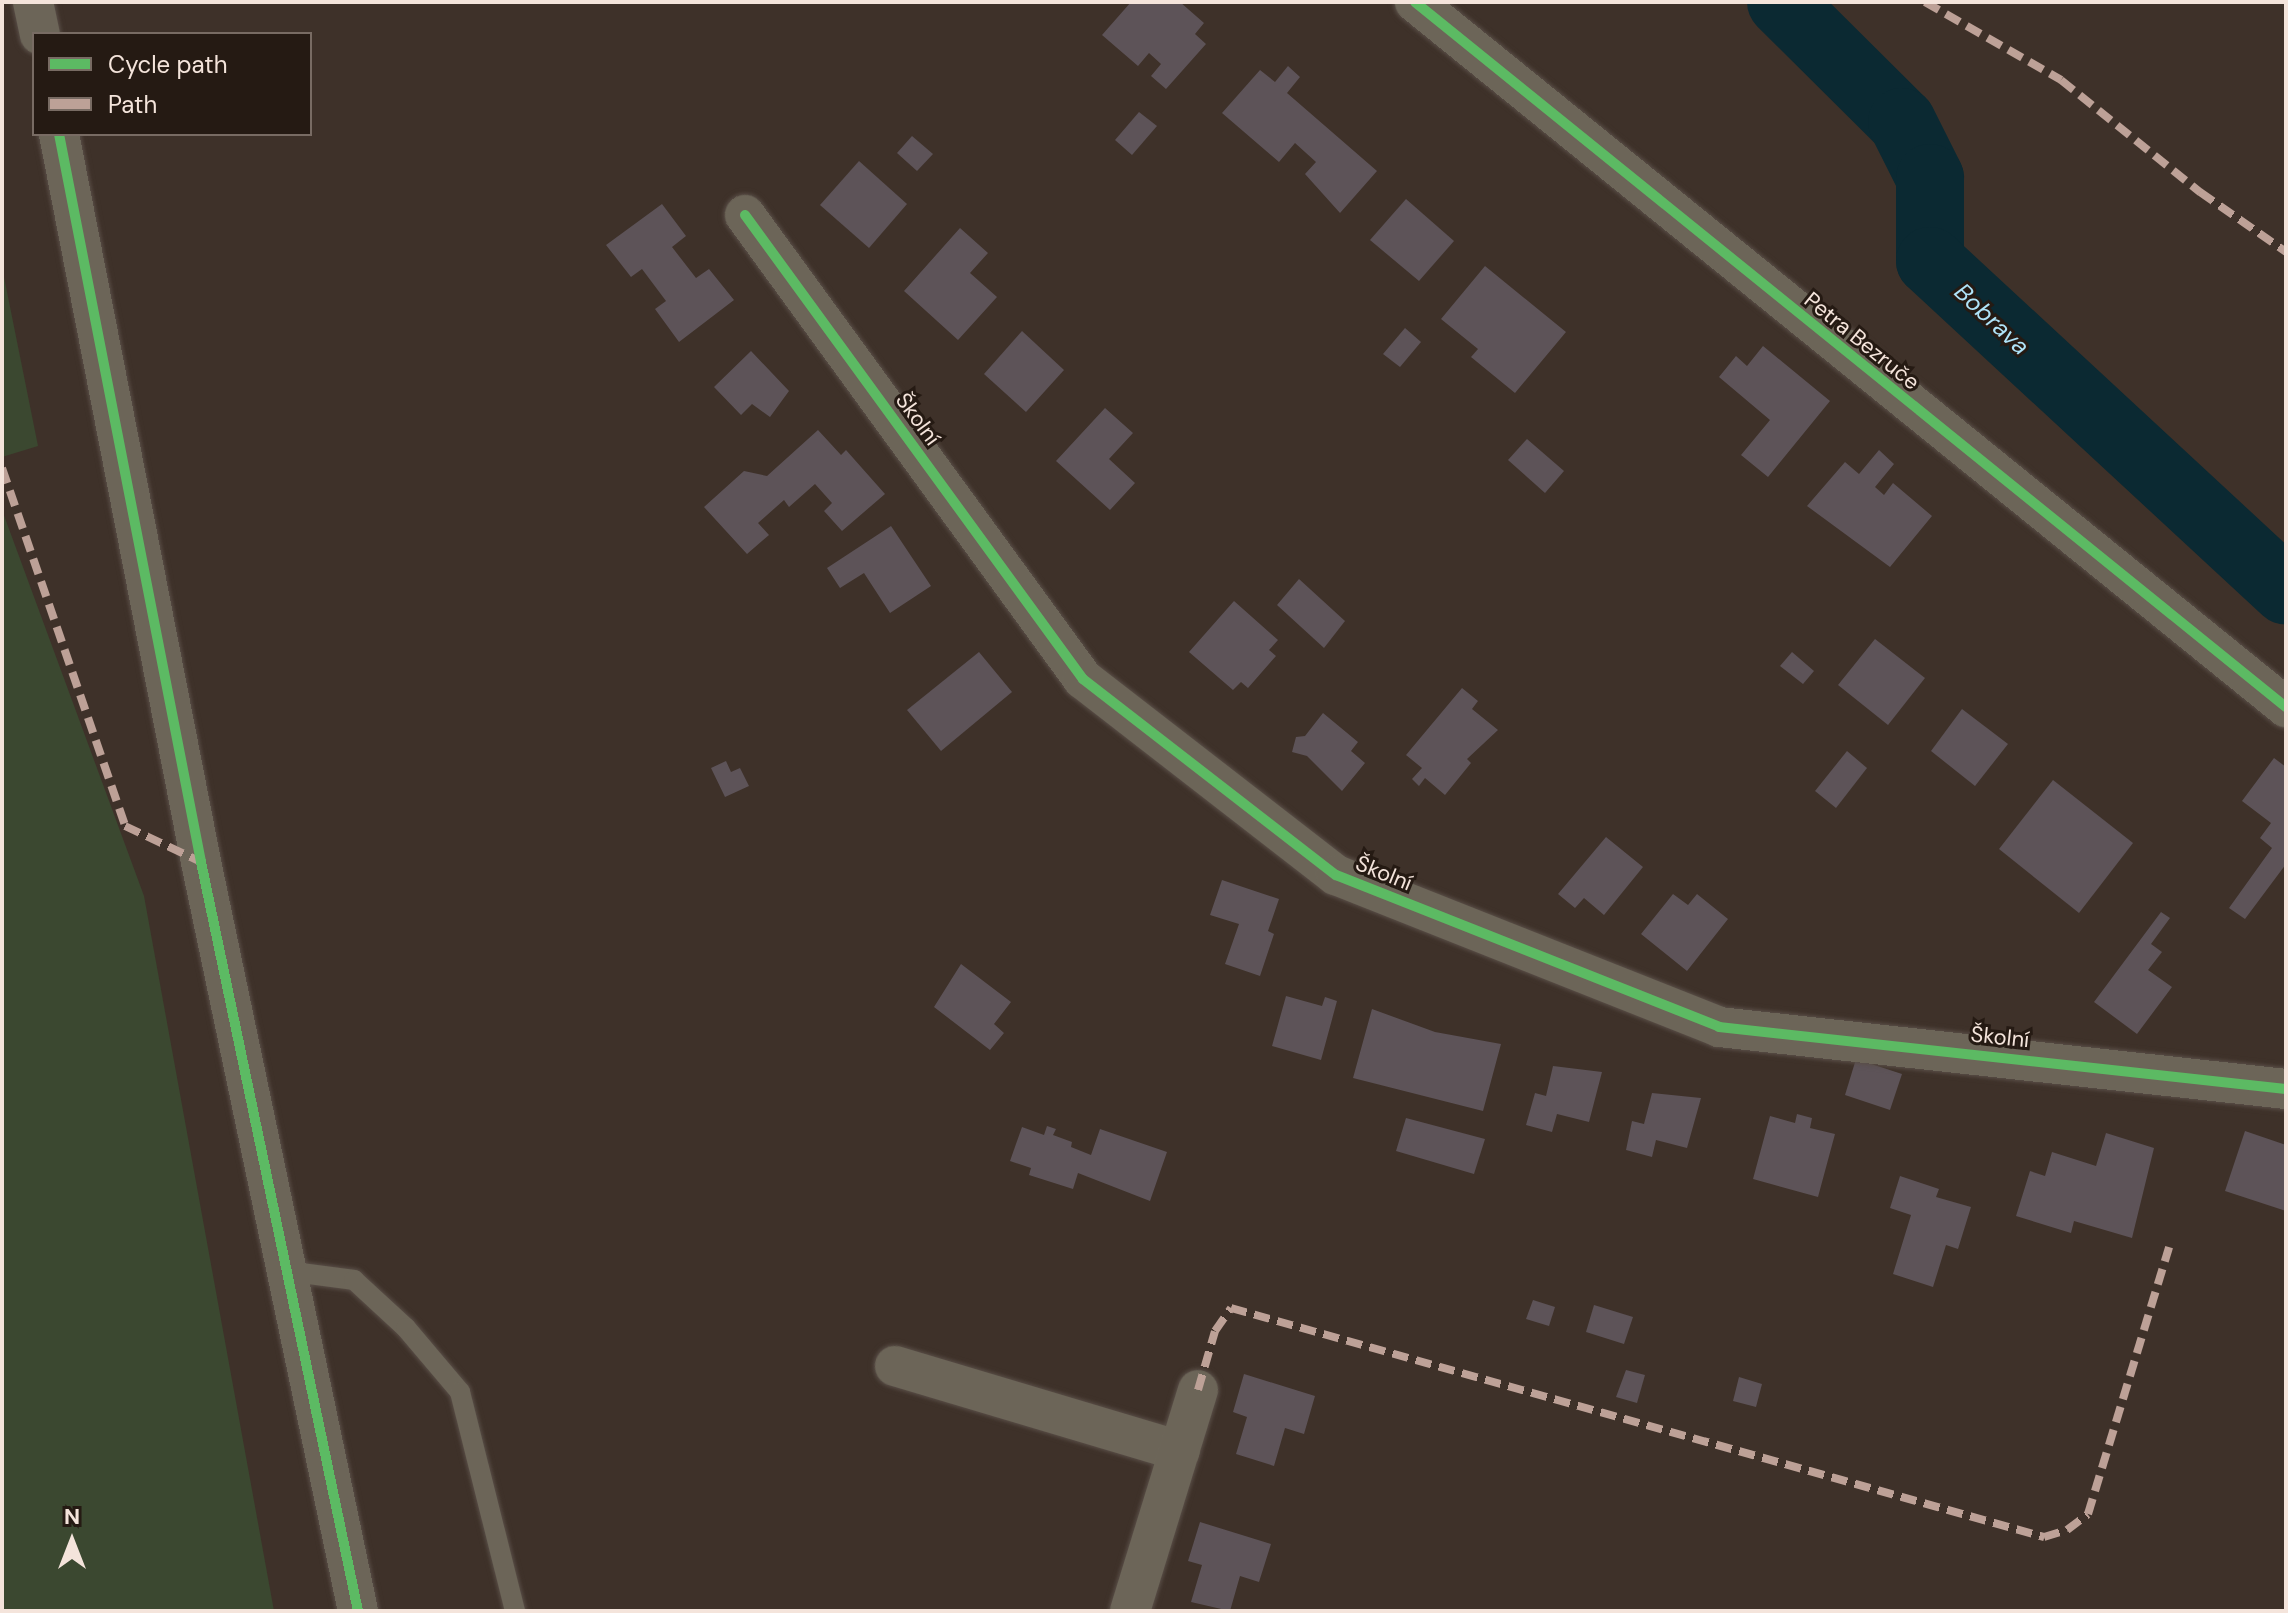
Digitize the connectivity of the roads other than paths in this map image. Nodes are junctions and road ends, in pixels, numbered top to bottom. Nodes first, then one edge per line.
1 (33, 2) edge
2 (1415, 2) edge
3 (40, 32) edge
4 (59, 136) edge
5 (745, 215) dead end
6 (2286, 707) edge
7 (2286, 1089) edge
8 (286, 1271) junction
9 (895, 1366) dead end
10 (1198, 1390) dead end
11 (1180, 1451) junction
12 (358, 1611) edge
13 (515, 1611) edge
14 (1130, 1611) edge

1 - 3 street
2 - 6 street, Petra Bezruče
4 - 8 street
5 - 7 street, Školní
8 - 12 street
8 - 13 lane
9 - 11 street
10 - 11 street
11 - 14 street

